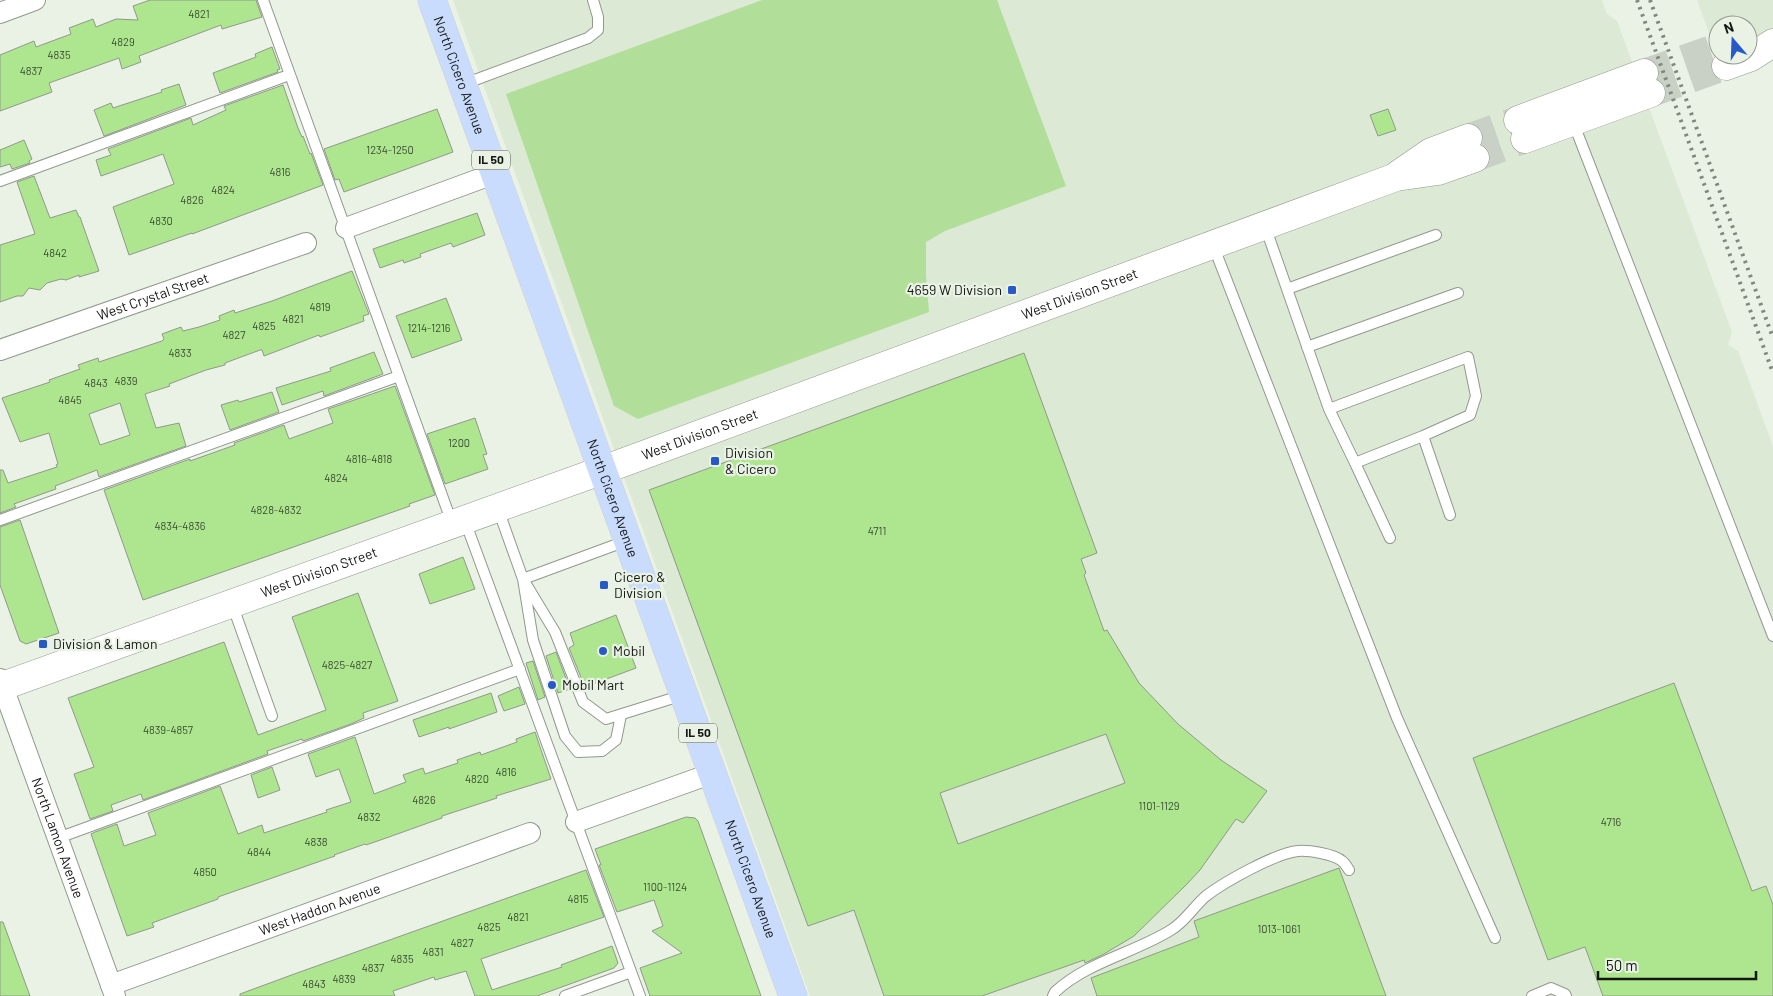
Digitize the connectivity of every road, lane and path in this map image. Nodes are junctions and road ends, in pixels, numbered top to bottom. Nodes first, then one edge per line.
1 (35, 0) edge
2 (263, 0) edge
3 (432, 0) edge
4 (593, 0) edge
5 (0, 13) edge
6 (1773, 34) edge
7 (1758, 36) edge
8 (1773, 43) edge
9 (1726, 66) tunnel mouth
10 (289, 75) junction
11 (1647, 83) tunnel mouth
12 (463, 85) junction
13 (1569, 112) junction
14 (1522, 129) tunnel mouth
15 (1472, 148) tunnel mouth
16 (496, 173) junction
17 (0, 181) edge
18 (1265, 225) junction
19 (346, 228) junction
20 (1436, 235) dead end
21 (306, 242) dead end
22 (1212, 244) junction
23 (1287, 289) junction
24 (1458, 293) dead end
25 (1307, 347) junction
26 (0, 350) edge
27 (400, 376) junction
28 (1329, 409) junction
29 (1423, 436) junction
30 (1355, 463) junction
31 (603, 470) junction
32 (497, 508) junction
33 (1450, 515) dead end
34 (0, 520) edge
35 (459, 522) junction
36 (1390, 538) dead end
37 (628, 540) junction
38 (523, 579) junction
39 (232, 604) junction
40 (1773, 636) edge
41 (520, 669) junction
42 (1, 684) edge
43 (684, 694) junction
44 (621, 715) junction
45 (272, 716) dead end
46 (713, 773) junction
47 (576, 822) junction
48 (530, 833) dead end
49 (58, 838) junction
50 (1349, 870) dead end
51 (1495, 938) dead end
52 (631, 972) junction
53 (113, 990) edge
54 (565, 996) edge
55 (640, 996) edge
56 (793, 996) edge
57 (1053, 996) edge
58 (1532, 996) edge
59 (1566, 996) edge

1 - 5 street
2 - 10 lane
3 - 12 main road, North Cicero Avenue / IL 50
4 - 12 lane
6 - 7 main road
8 - 9 main road
10 - 17 lane
10 - 19 lane
11 - 13 main road
12 - 16 main road, North Cicero Avenue / IL 50
13 - 14 main road
13 - 40 lane
15 - 18 main road, West Division Street
16 - 19 street
16 - 31 main road, North Cicero Avenue / IL 50
18 - 22 main road, West Division Street
18 - 23 lane
19 - 27 lane
20 - 23 lane
21 - 26 street, West Crystal Street
22 - 31 main road, West Division Street
22 - 51 lane
23 - 25 lane
24 - 25 lane
25 - 28 lane
27 - 34 lane
27 - 35 lane
28 - 29 lane
28 - 30 lane
29 - 30 lane
29 - 33 lane
30 - 36 lane
31 - 32 main road, West Division Street
31 - 37 main road, North Cicero Avenue / IL 50
32 - 35 main road, West Division Street
32 - 38 lane
35 - 39 main road, West Division Street
35 - 41 lane
37 - 38 lane
37 - 43 main road, North Cicero Avenue / IL 50
38 - 44 lane
38 - 44 lane
39 - 42 main road, West Division Street
39 - 45 lane
41 - 47 lane
41 - 49 lane
42 - 49 street, North Lamon Avenue
43 - 44 lane
43 - 46 main road, North Cicero Avenue / IL 50
46 - 47 street
46 - 56 main road, North Cicero Avenue / IL 50
47 - 52 lane
48 - 53 street, West Haddon Avenue
49 - 53 street, North Lamon Avenue
50 - 57 lane
52 - 54 lane
52 - 55 lane
58 - 59 lane

